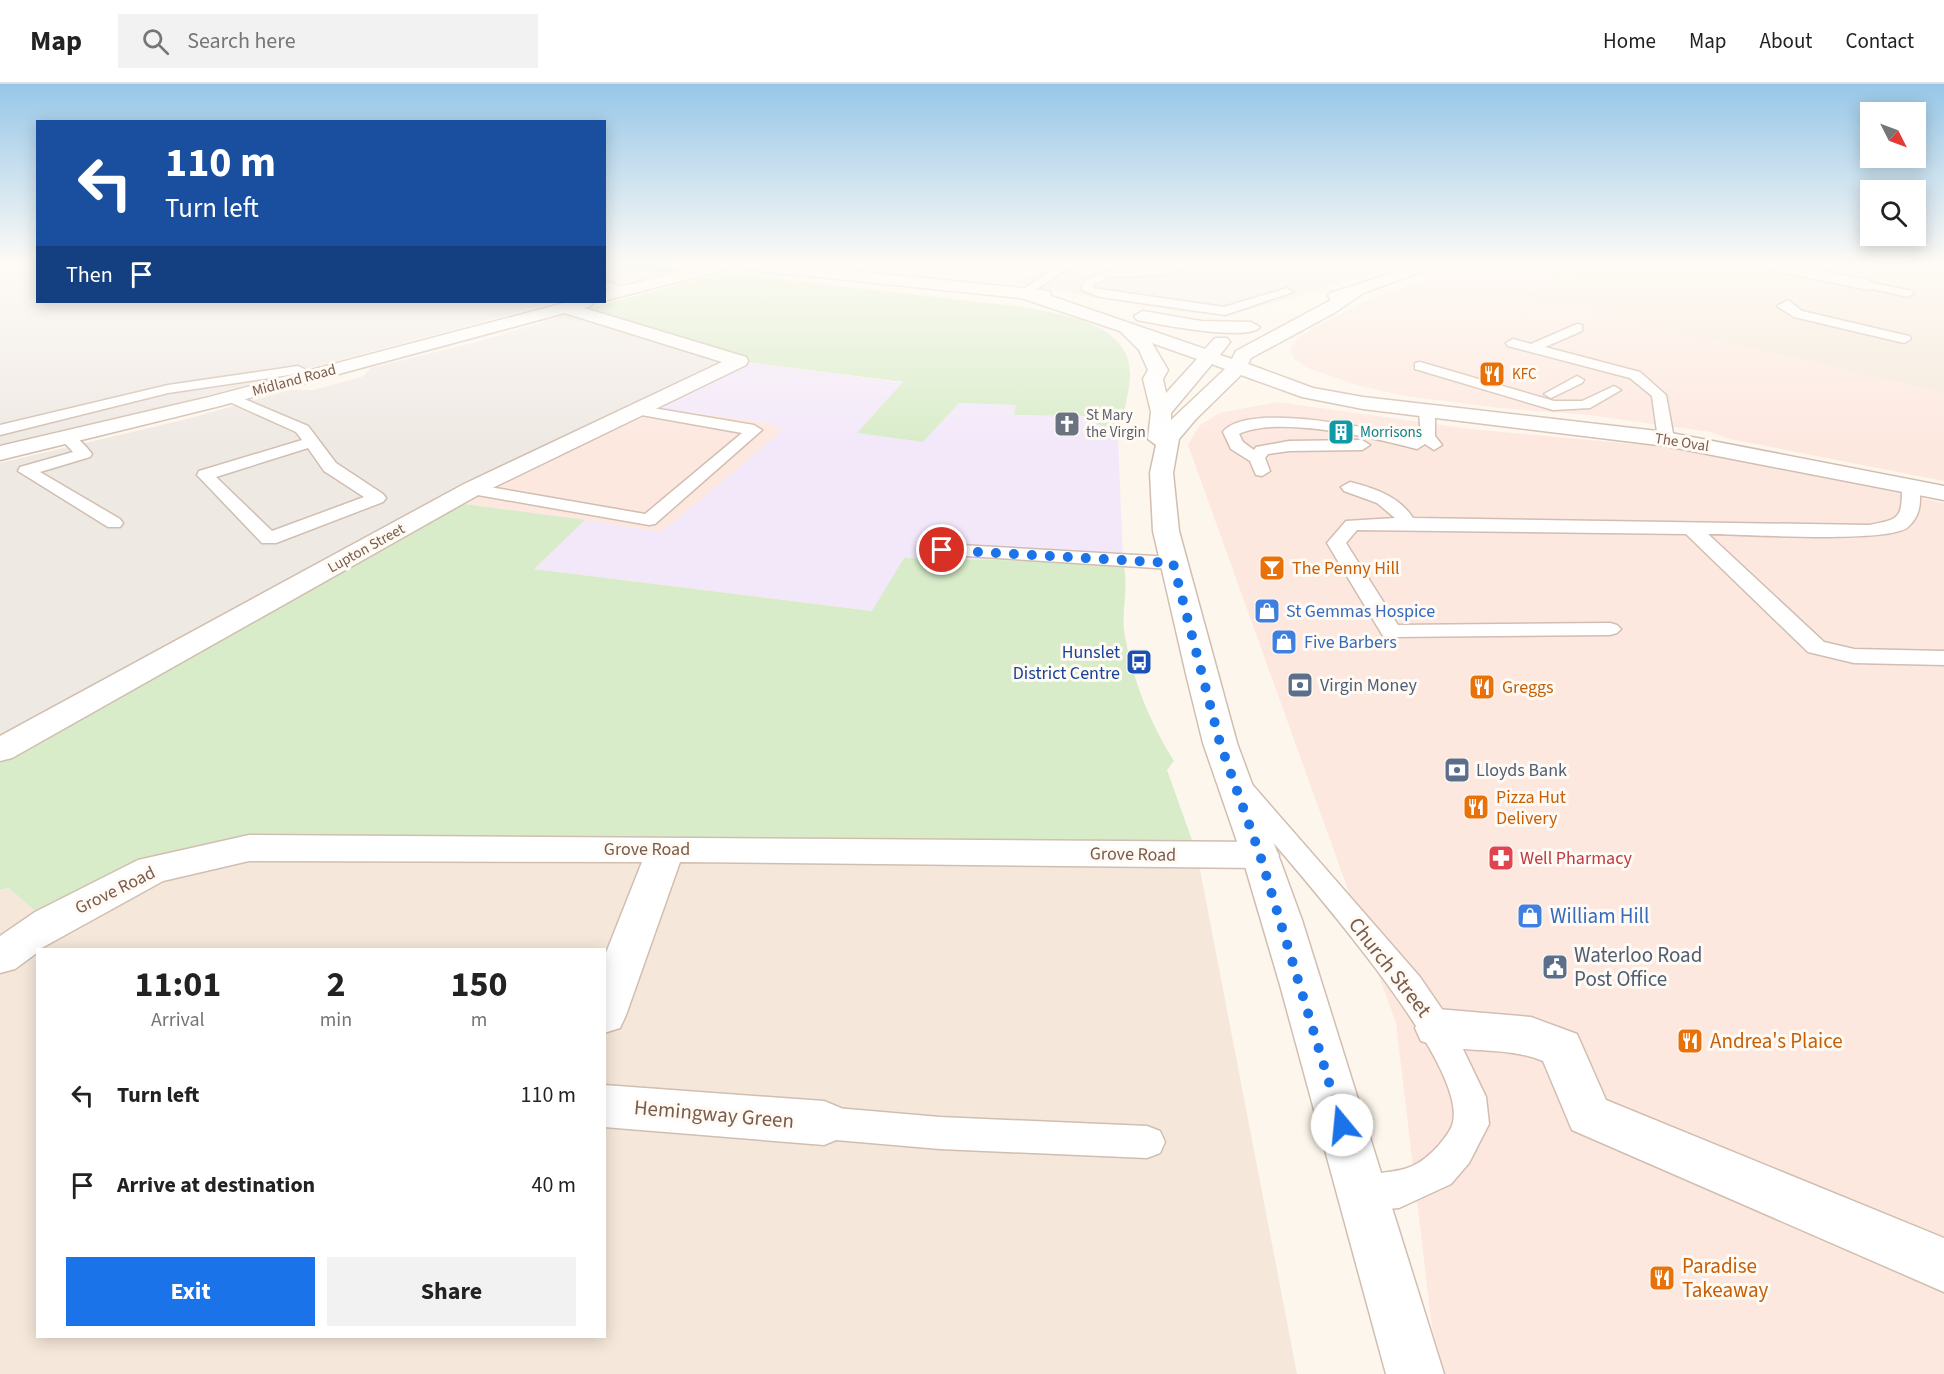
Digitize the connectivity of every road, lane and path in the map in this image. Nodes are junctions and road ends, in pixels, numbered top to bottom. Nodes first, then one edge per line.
1 (504, 323) edge
2 (616, 323) edge
3 (1114, 323) edge
4 (1157, 323) edge
5 (1185, 323) edge
6 (1260, 323) edge
7 (1304, 323) edge
8 (1859, 323) edge
9 (1126, 327) junction
10 (1251, 327) junction
11 (1577, 328) dead end
12 (1904, 339) dead end
13 (1513, 343) dead end
14 (1532, 348) junction
15 (1212, 351) junction
16 (1240, 362) junction
17 (1420, 366) dead end
18 (312, 375) junction
19 (1577, 380) dead end
20 (1614, 390) dead end
21 (1309, 393) junction
22 (1551, 394) dead end
23 (230, 397) junction
24 (1208, 400) junction
25 (635, 410) junction
26 (1422, 410) junction
27 (1161, 412) junction
28 (1, 429) edge
29 (68, 438) junction
30 (1666, 439) junction
31 (311, 442) junction
32 (1417, 444) junction
33 (0, 453) edge
34 (1163, 454) junction
35 (1257, 458) junction
36 (1263, 473) dead end
37 (1911, 485) junction
38 (1350, 487) dead end
39 (472, 489) junction
40 (1944, 493) edge
41 (114, 523) dead end
42 (1407, 523) junction
43 (1692, 529) junction
44 (942, 550) dead end
45 (1173, 563) junction
46 (1610, 629) dead end
47 (1944, 658) edge
48 (0, 750) edge
49 (1232, 777) junction
50 (666, 849) junction
51 (1260, 855) junction
52 (0, 957) edge
53 (606, 1010) edge
54 (1437, 1028) junction
55 (606, 1106) edge
56 (824, 1123) joint
57 (1147, 1142) dead end
58 (1362, 1193) junction
59 (1944, 1264) edge
60 (1415, 1374) edge

1 - 18 street, Midland Road
2 - 25 street, Lupton Street
3 - 9 street
4 - 15 street
5 - 10 street
6 - 10 street, Church Street
7 - 16 street, Church Street
8 - 12 lane
9 - 15 street
9 - 27 street
10 - 15 street, Church Street
11 - 14 lane
13 - 14 lane
14 - 30 lane
15 - 16 street
15 - 27 street, Church Street
16 - 21 street, The Oval
16 - 24 street, Church Street
16 - 26 street, The Oval
17 - 20 lane
18 - 23 street, Midland Road
18 - 28 lane
19 - 22 lane
21 - 24 street
21 - 26 street, The Oval
23 - 29 street, Midland Road
23 - 31 lane
24 - 34 street, Church Street
25 - 39 street, Lupton Street
25 - 39 lane
26 - 30 street, The Oval
26 - 32 lane
27 - 34 street, Church Street
29 - 33 street, Midland Road
29 - 41 lane
30 - 37 street, The Oval
31 - 31 lane
32 - 35 lane
32 - 35 lane
34 - 45 street, Church Street
35 - 36 lane
37 - 40 street, The Oval
37 - 43 lane
38 - 42 lane
39 - 48 street, Lupton Street
42 - 43 lane
42 - 46 lane
43 - 47 lane
44 - 45 lane
45 - 49 street, Church Street
49 - 51 street, Church Street
49 - 54 lane, Church Street
50 - 51 street, Grove Road
50 - 52 street, Grove Road
50 - 53 street
51 - 58 street, Church Street
54 - 58 lane, Church Street
54 - 59 street
55 - 56 street, Hemingway Green
56 - 57 lane
58 - 60 street, Church Street

